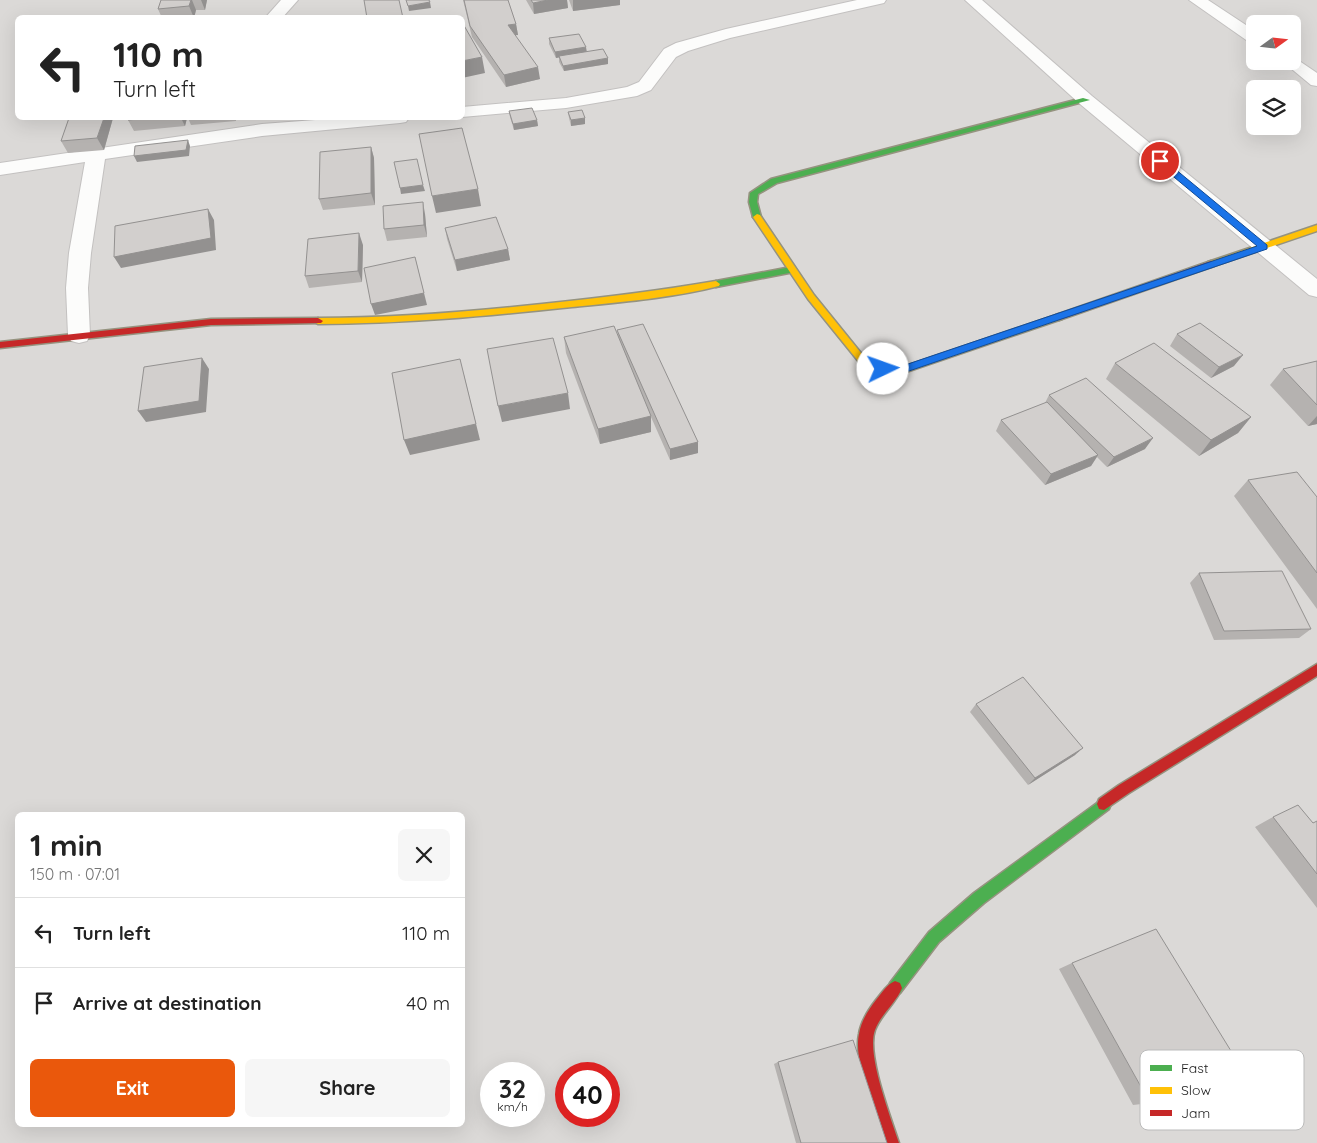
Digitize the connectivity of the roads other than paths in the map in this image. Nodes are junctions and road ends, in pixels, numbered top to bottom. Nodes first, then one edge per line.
1 (290, 0) edge
2 (878, 0) edge
3 (973, 0) edge
4 (1197, 0) edge
5 (276, 15) edge
6 (1246, 32) edge
7 (1317, 57) edge
8 (1301, 60) edge
9 (1301, 70) edge
10 (1317, 82) edge
11 (1086, 100) junction
12 (465, 112) edge
13 (354, 120) edge
14 (262, 124) edge
15 (96, 155) junction
16 (0, 169) edge
17 (1317, 228) edge
18 (1264, 247) junction
19 (791, 270) junction
20 (1317, 290) edge
21 (79, 335) junction
22 (0, 345) edge
23 (1317, 668) edge
24 (891, 1143) edge

1 - 5 street
2 - 12 street
3 - 11 street
4 - 6 street
7 - 8 street
9 - 10 street
11 - 18 street
11 - 19 street
13 - 14 street
14 - 15 street
15 - 16 street
15 - 21 street
17 - 18 street
18 - 19 street
18 - 20 street
19 - 21 street
21 - 22 street
23 - 24 street

